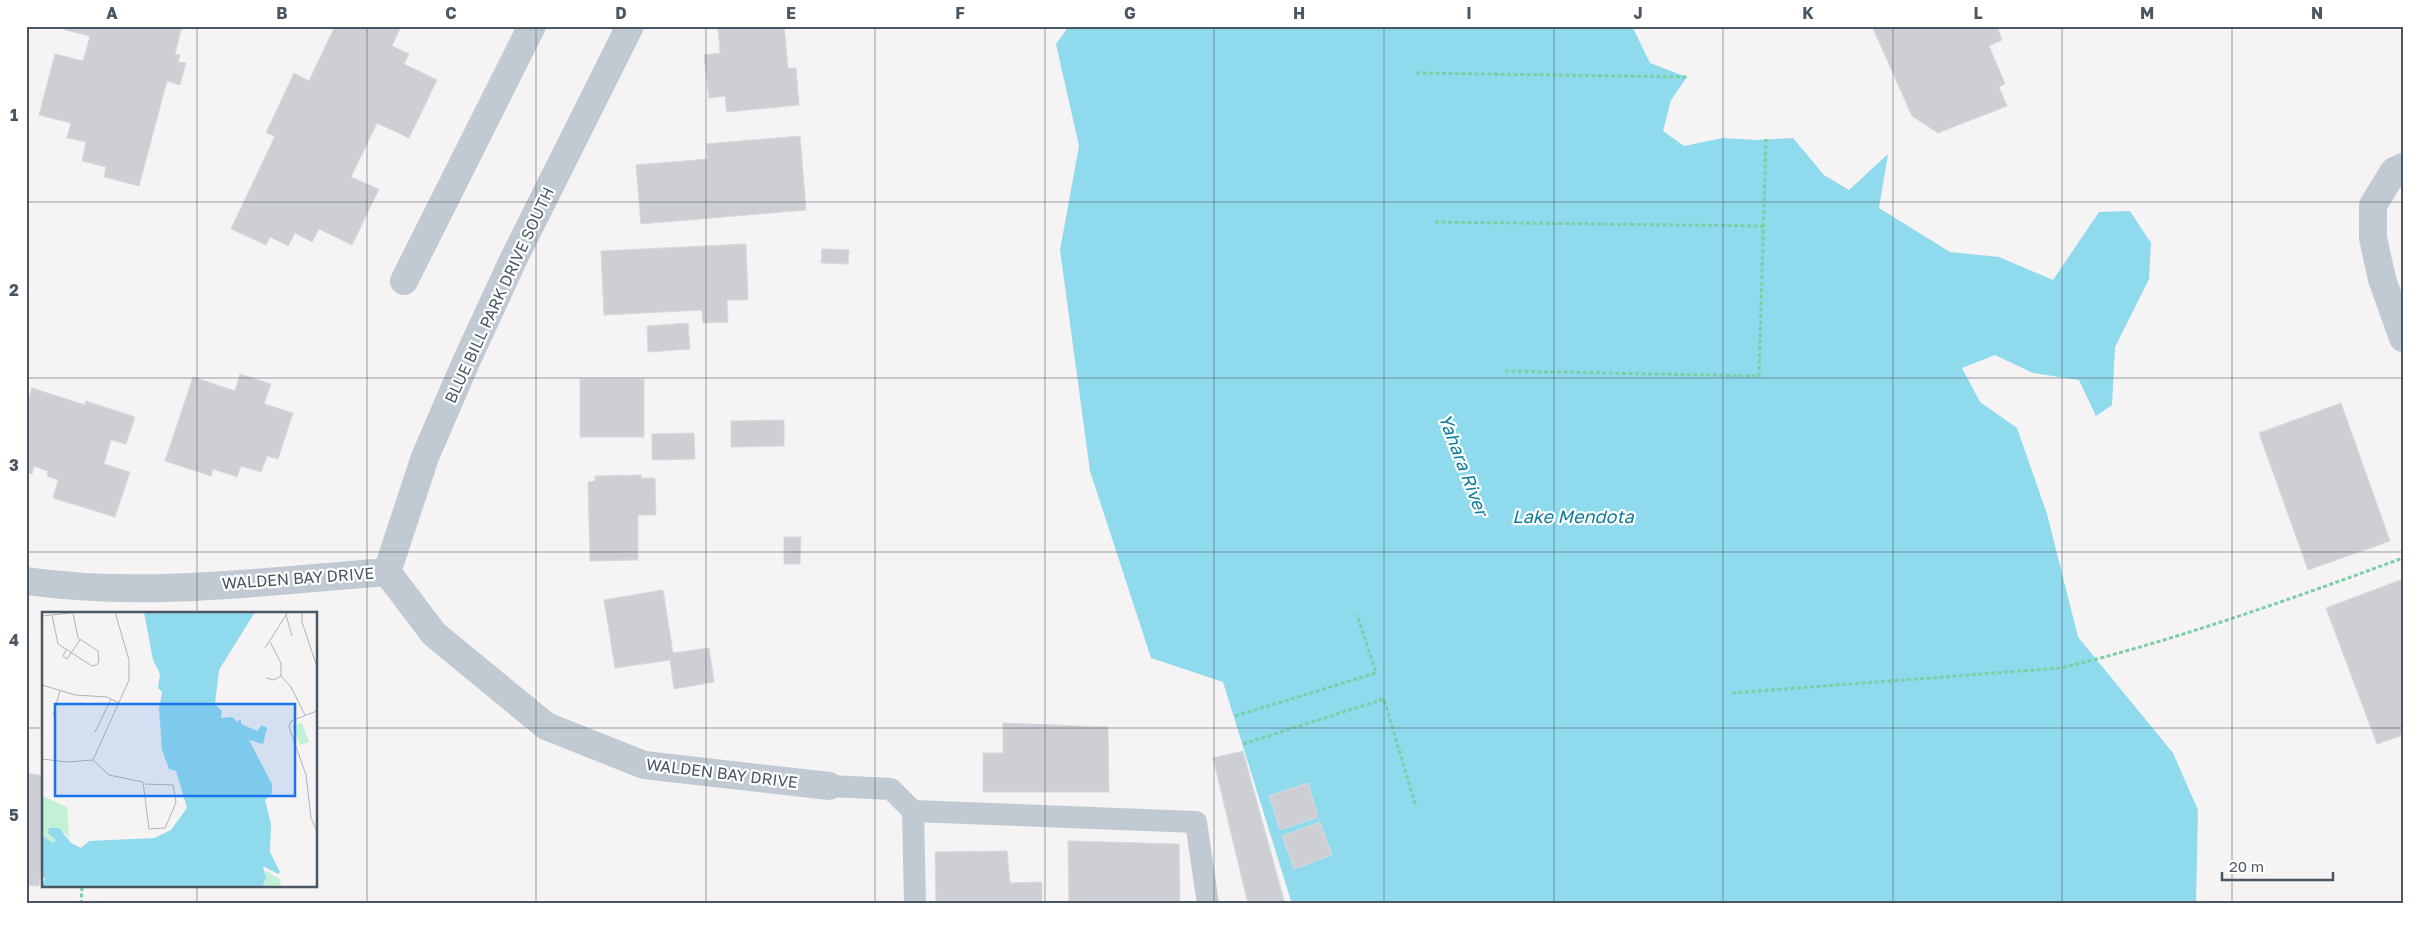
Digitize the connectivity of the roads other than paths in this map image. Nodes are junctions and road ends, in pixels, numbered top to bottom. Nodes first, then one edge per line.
1 (532, 26) edge
2 (630, 26) edge
3 (2403, 167) edge
4 (404, 281) dead end
5 (2403, 338) edge
6 (387, 572) junction
7 (26, 581) edge
8 (829, 786) joint
9 (913, 811) junction
10 (914, 904) edge
11 (1208, 904) edge

1 - 4 street
2 - 6 street, BLUE BILL PARK DRIVE SOUTH
3 - 5 street
6 - 7 street, WALDEN BAY DRIVE
6 - 8 street, WALDEN BAY DRIVE
8 - 9 lane
9 - 10 lane
9 - 11 lane

